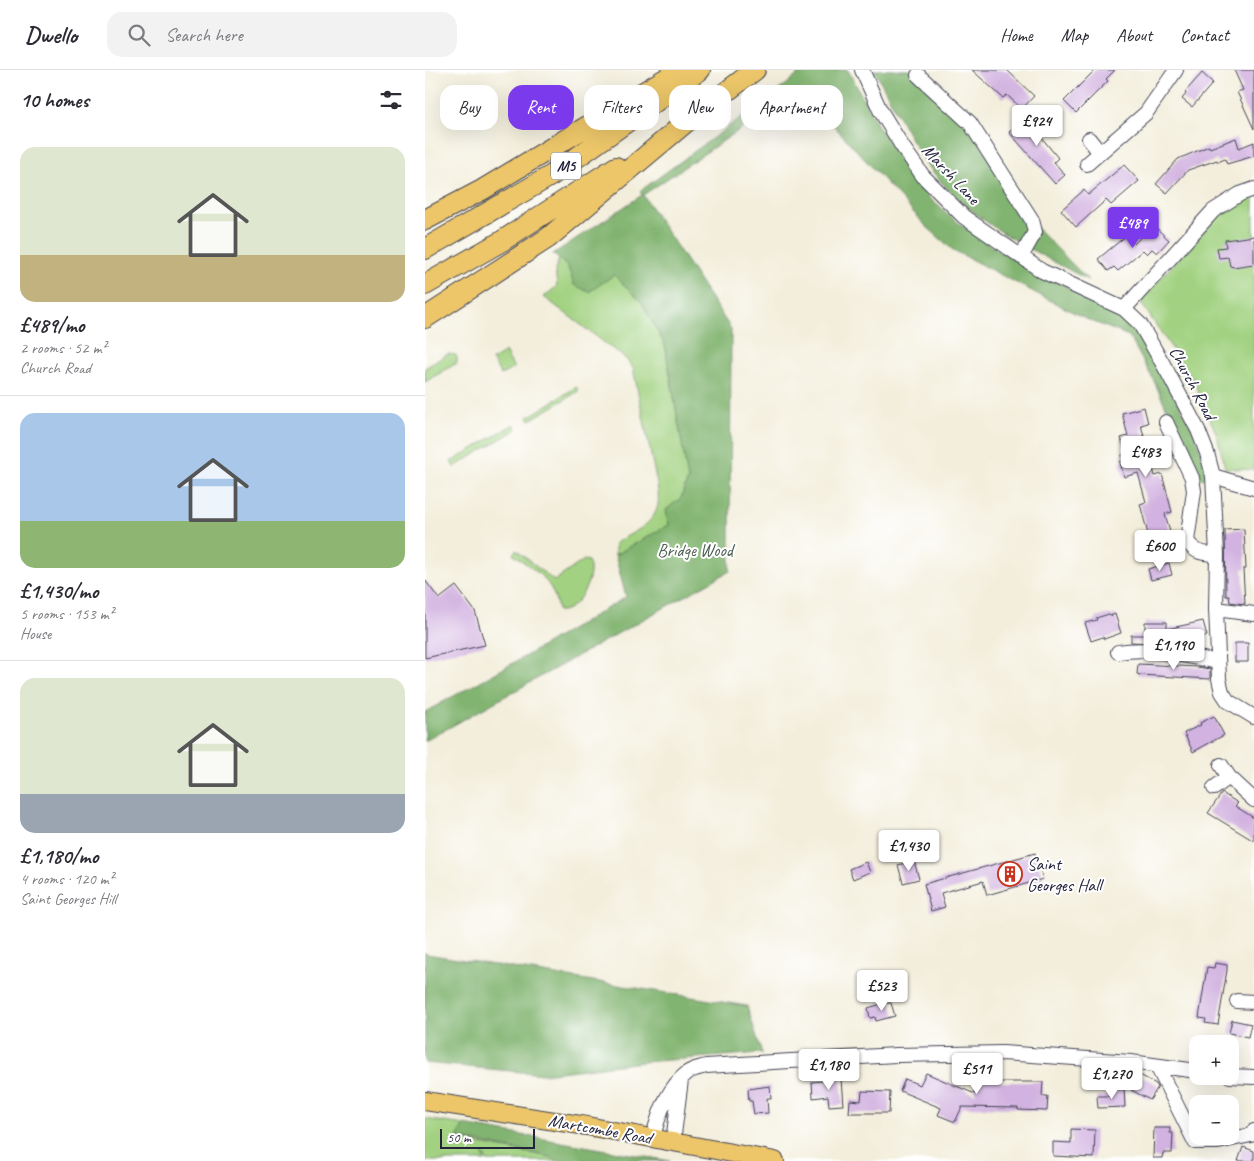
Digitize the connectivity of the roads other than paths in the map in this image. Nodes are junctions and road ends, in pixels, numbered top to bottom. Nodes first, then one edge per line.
1 (680, 70) edge
2 (700, 70) edge
3 (755, 70) edge
4 (862, 70) edge
5 (1176, 70) edge
6 (918, 74) dead end
7 (731, 88) edge
8 (674, 130) edge
9 (677, 130) edge
10 (1089, 139) dead end
11 (1100, 153) junction
12 (1087, 164) dead end
13 (1254, 189) edge
14 (425, 220) edge
15 (425, 249) edge
16 (1021, 257) junction
17 (425, 285) edge
18 (1124, 309) junction
19 (425, 318) edge
20 (1165, 429) dead end
21 (1213, 476) junction
22 (1254, 488) edge
23 (1217, 554) junction
24 (1216, 609) junction
25 (1254, 614) edge
26 (1117, 652) dead end
27 (1218, 662) junction
28 (1254, 717) edge
29 (1221, 765) dead end
30 (1229, 777) junction
31 (1215, 788) dead end
32 (1254, 800) edge
33 (1157, 1066) junction
34 (1189, 1070) edge
35 (1239, 1076) edge
36 (1254, 1077) edge
37 (681, 1080) junction
38 (425, 1101) edge
39 (1254, 1131) edge
40 (653, 1138) junction
41 (673, 1142) junction
42 (775, 1161) edge

1 - 14 highway, M5
2 - 15 highway, M5
3 - 7 highway, M5
4 - 16 street, Marsh Lane
5 - 11 street
6 - 16 street, Marsh Lane
8 - 17 highway, M5
9 - 19 highway, M5
10 - 11 street
11 - 12 street
13 - 18 street
16 - 18 street, Marsh Lane
18 - 21 street, Church Road
20 - 23 street
21 - 22 street
21 - 23 street, Church Road
23 - 24 street, Church Road
24 - 25 street
24 - 27 street, Church Road
26 - 27 street
27 - 28 street, Church Road
29 - 30 street
30 - 31 street
30 - 32 street
33 - 34 street
33 - 37 street
33 - 39 street
35 - 36 street
37 - 40 street
37 - 41 street
38 - 40 main road, Martcombe Road
40 - 41 main road, Martcombe Road
41 - 42 main road, Martcombe Road

